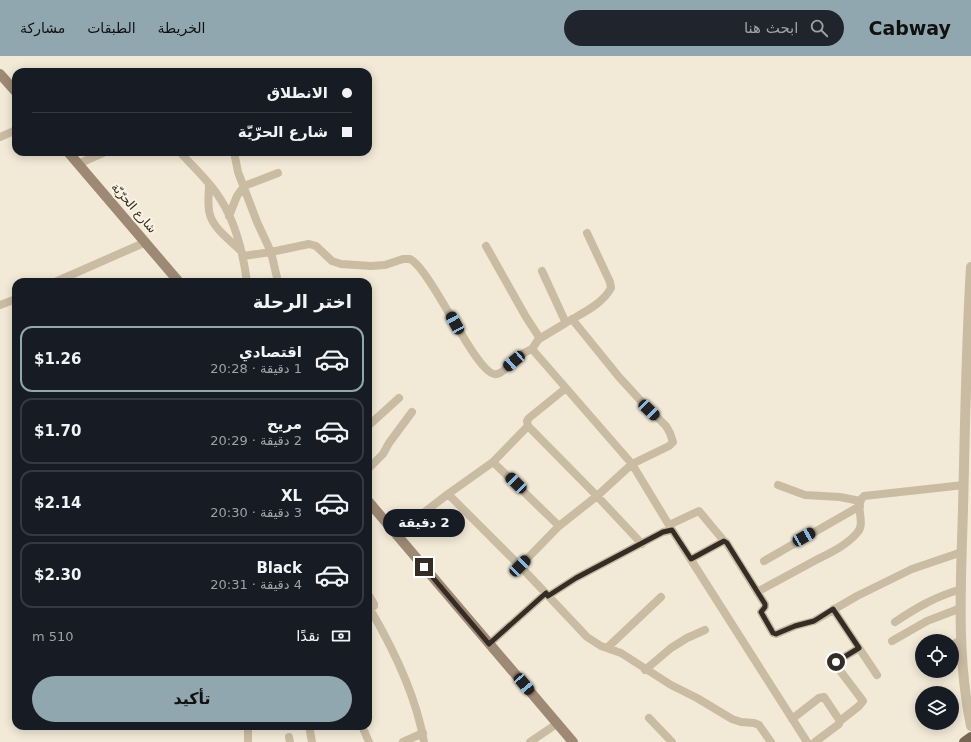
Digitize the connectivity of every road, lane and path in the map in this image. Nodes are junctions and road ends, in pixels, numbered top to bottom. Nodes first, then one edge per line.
1 (0, 74) edge
2 (12, 88) edge
3 (12, 132) edge
4 (0, 137) edge
5 (71, 156) edge
6 (96, 156) edge
7 (184, 156) edge
8 (235, 156) edge
9 (78, 164) junction
10 (278, 173) dead end
11 (209, 184) junction
12 (244, 186) junction
13 (229, 216) junction
14 (587, 232) dead end
15 (146, 242) junction
16 (486, 246) dead end
17 (271, 252) junction
18 (242, 253) junction
19 (971, 267) edge
20 (542, 271) dead end
21 (64, 278) edge
22 (176, 278) edge
23 (246, 278) edge
24 (277, 278) edge
25 (12, 300) edge
26 (0, 305) edge
27 (568, 321) junction
28 (539, 339) junction
29 (532, 349) junction
30 (566, 388) junction
31 (398, 398) dead end
32 (412, 412) dead end
33 (372, 422) edge
34 (528, 426) junction
35 (494, 462) junction
36 (632, 464) junction
37 (372, 465) edge
38 (778, 485) dead end
39 (964, 486) junction
40 (448, 494) junction
41 (597, 496) junction
42 (860, 504) junction
43 (372, 506) edge
44 (559, 526) junction
45 (671, 528) junction
46 (396, 534) junction
47 (724, 541) junction
48 (642, 544) junction
49 (962, 552) junction
50 (691, 559) junction
51 (764, 561) dead end
52 (520, 566) junction
53 (962, 589) junction
54 (757, 592) junction
55 (547, 595) junction
56 (661, 597) dead end
57 (960, 608) junction
58 (833, 609) junction
59 (372, 614) edge
60 (894, 622) dead end
61 (705, 630) dead end
62 (958, 634) edge
63 (892, 641) dead end
64 (489, 644) junction
65 (607, 648) junction
66 (859, 648) junction
67 (959, 657) edge
68 (645, 670) junction
69 (877, 675) dead end
70 (649, 718) dead end
71 (792, 719) junction
72 (840, 721) junction
73 (558, 723) junction
74 (971, 726) edge
75 (248, 730) edge
76 (310, 730) edge
77 (364, 730) edge
78 (422, 733) junction
79 (971, 736) edge
80 (248, 742) edge
81 (312, 742) edge
82 (369, 742) edge
83 (403, 742) edge
84 (424, 742) edge
85 (530, 742) edge
86 (573, 742) edge
87 (672, 742) edge
88 (771, 742) edge
89 (807, 742) edge
90 (815, 742) edge
91 (964, 742) edge

1 - 2 main road
3 - 4 street
5 - 9 main road, شارع الحرّيّة
6 - 9 street
7 - 11 street
8 - 12 street
9 - 15 main road, شارع الحرّيّة
10 - 12 street
11 - 13 street
11 - 18 street
12 - 13 street
12 - 17 street
13 - 18 street
14 - 27 street
15 - 21 street
15 - 22 main road, شارع الحرّيّة
16 - 28 street
17 - 18 street
17 - 24 street
17 - 29 street
18 - 23 street
19 - 39 street
20 - 27 street
25 - 26 street
27 - 28 street
27 - 36 street
28 - 29 street
29 - 30 street
30 - 34 street
30 - 36 street
31 - 33 street
32 - 37 street
34 - 35 street
34 - 41 street
35 - 40 street
35 - 44 street
36 - 41 street
36 - 45 street
38 - 42 street
39 - 42 street
39 - 49 street
40 - 46 street
40 - 52 street
41 - 44 street
41 - 48 street
42 - 51 street
42 - 54 street
43 - 46 main road
44 - 52 street
45 - 47 street
45 - 48 street
45 - 50 street
46 - 64 main road
47 - 50 street
47 - 54 street
48 - 55 street
49 - 53 street
49 - 58 street
50 - 71 street
52 - 55 street
53 - 57 street
53 - 60 street
54 - 58 street
55 - 64 street
55 - 65 street
56 - 65 street
57 - 62 street
57 - 63 street
58 - 66 street
59 - 78 street
61 - 68 street
64 - 73 main road
65 - 68 street
66 - 69 street
66 - 72 street
67 - 74 street
68 - 88 street
70 - 87 street
71 - 72 street
71 - 89 street
72 - 90 street
73 - 85 street
73 - 86 main road
75 - 80 street
76 - 81 street
77 - 82 street
78 - 83 street
78 - 84 street
79 - 91 main road

